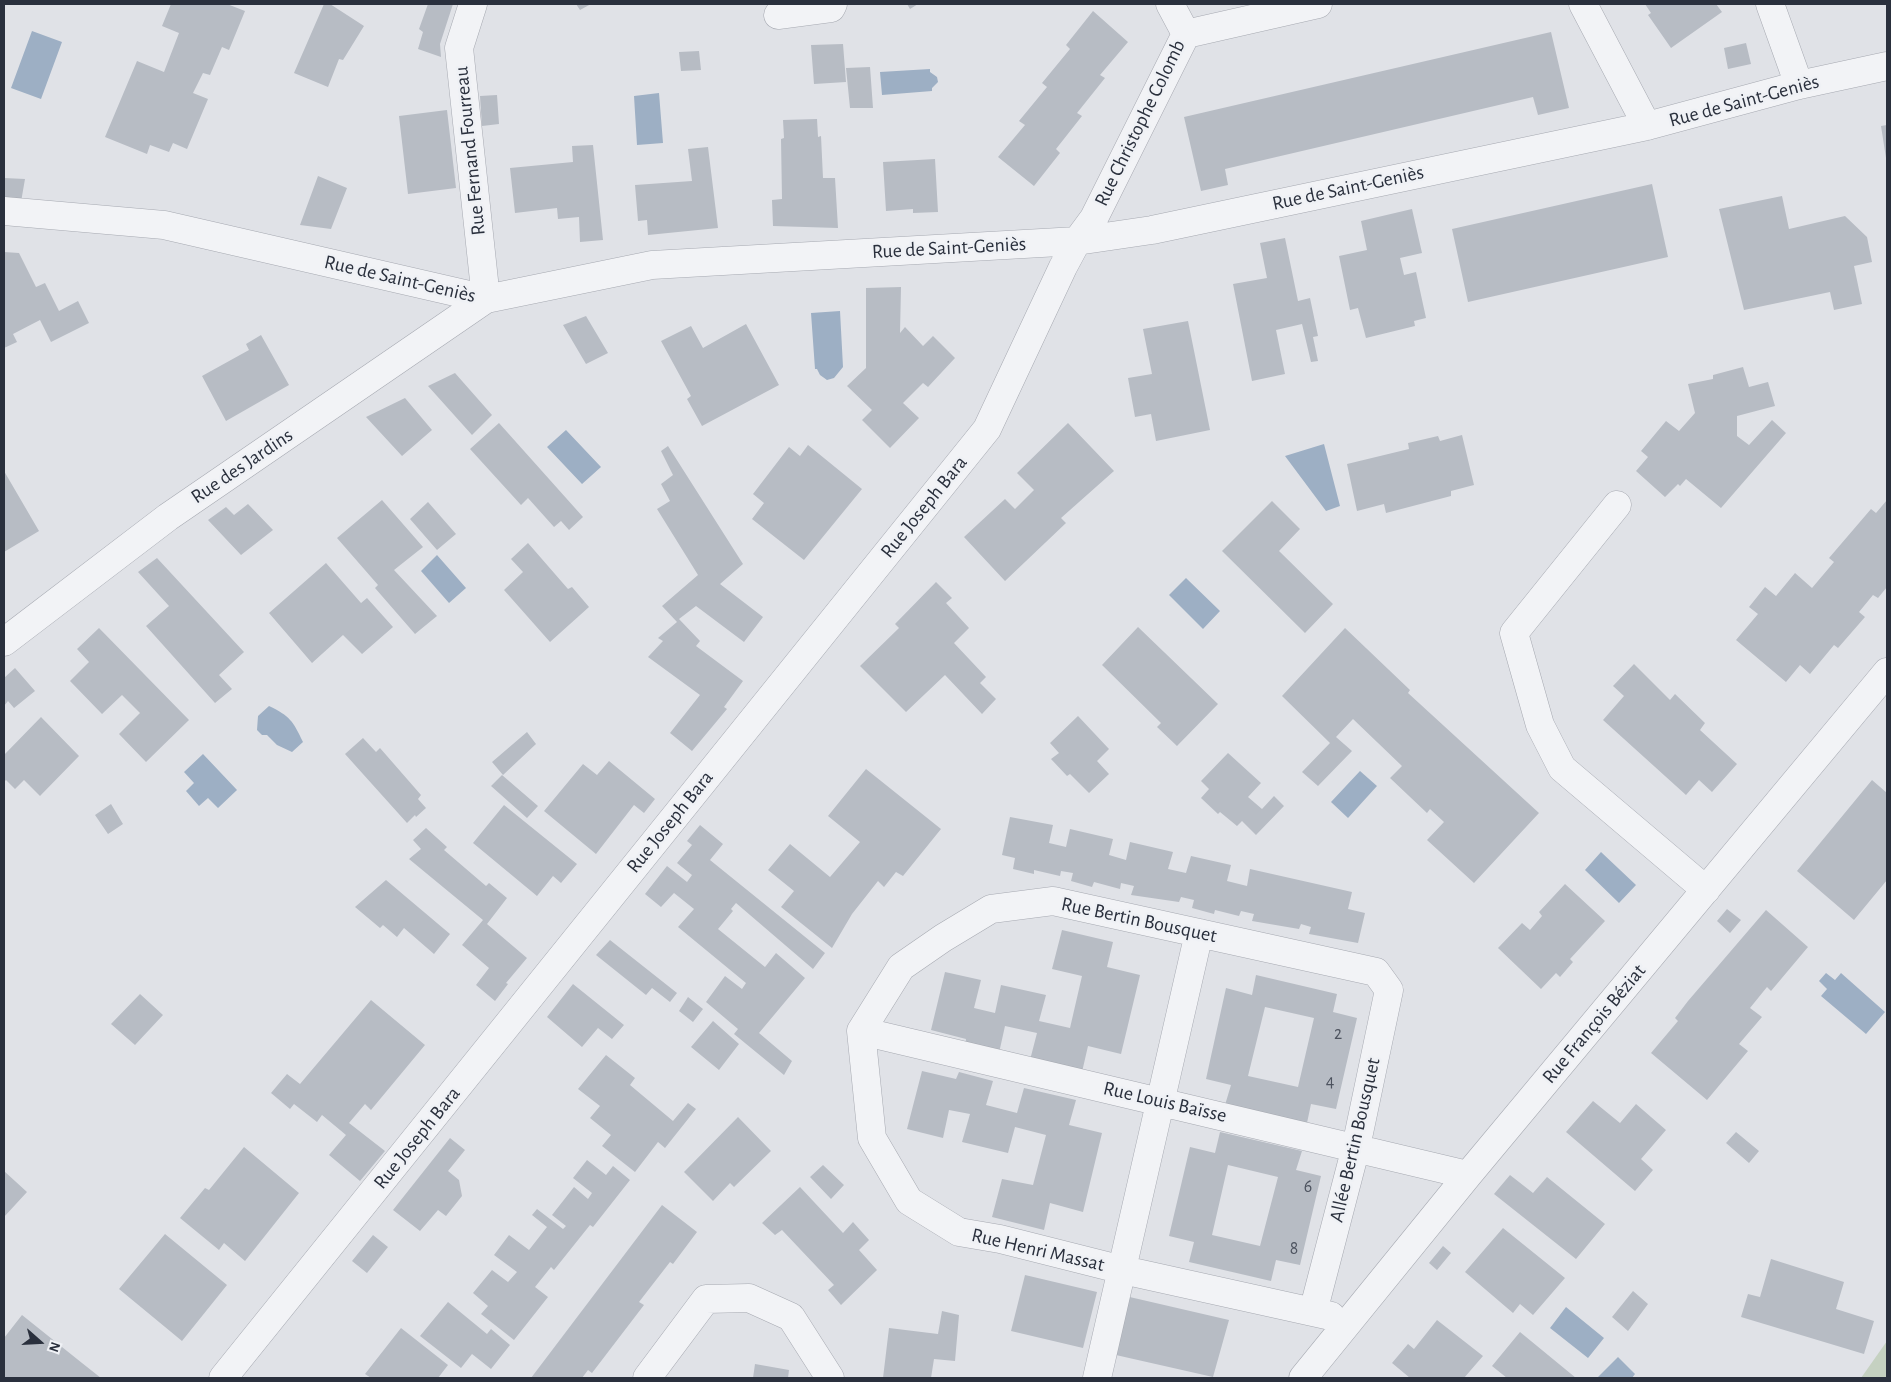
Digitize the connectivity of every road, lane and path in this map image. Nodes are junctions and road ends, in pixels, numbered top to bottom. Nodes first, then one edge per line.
1 (473, 4) edge
2 (834, 4) edge
3 (1170, 4) edge
4 (1318, 4) edge
5 (1583, 4) edge
6 (1770, 4) edge
7 (778, 15) dead end
8 (1186, 34) junction
9 (1887, 66) edge
10 (1799, 85) junction
11 (1647, 126) junction
12 (4, 211) edge
13 (1077, 241) junction
14 (486, 299) junction
15 (1617, 505) dead end
16 (4, 642) edge
17 (1887, 672) edge
18 (1706, 890) junction
19 (1199, 933) junction
20 (1376, 972) joint
21 (862, 1031) junction
22 (1161, 1102) junction
23 (1356, 1147) junction
24 (1468, 1175) junction
25 (1123, 1270) junction
26 (1313, 1312) junction
27 (1352, 1320) junction
28 (223, 1378) edge
29 (648, 1378) edge
30 (830, 1378) edge
31 (1097, 1378) edge
32 (1303, 1378) edge

1 - 14 street, Rue Fernand Fourreau
2 - 7 street
3 - 8 street, Rue Christophe Colomb
4 - 8 street
5 - 11 street
6 - 10 street
8 - 13 street, Rue Christophe Colomb
9 - 10 street, Rue de Saint-Geniès
10 - 11 street, Rue de Saint-Geniès
11 - 13 street, Rue de Saint-Geniès
12 - 14 street, Rue de Saint-Geniès
13 - 14 street, Rue de Saint-Geniès
13 - 28 street, Rue Joseph Bara
14 - 16 street, Rue des Jardins
15 - 18 street
17 - 18 street, Rue François Béziat
18 - 24 street, Rue François Béziat
19 - 20 street, Rue Bertin Bousquet
19 - 21 street, Rue Bertin Bousquet
19 - 22 street
20 - 23 street, Allée Bertin Bousquet
21 - 22 street, Rue Louis Baïsse
21 - 25 street, Rue Henri Massat
22 - 23 street, Rue Louis Baïsse
22 - 25 street
23 - 24 street, Rue Louis Baïsse
23 - 26 street, Allée Bertin Bousquet
24 - 27 street, Rue François Béziat
25 - 26 street, Rue Henri Massat
25 - 31 street
26 - 27 street, Rue Henri Massat
27 - 32 street, Rue François Béziat
29 - 30 street

